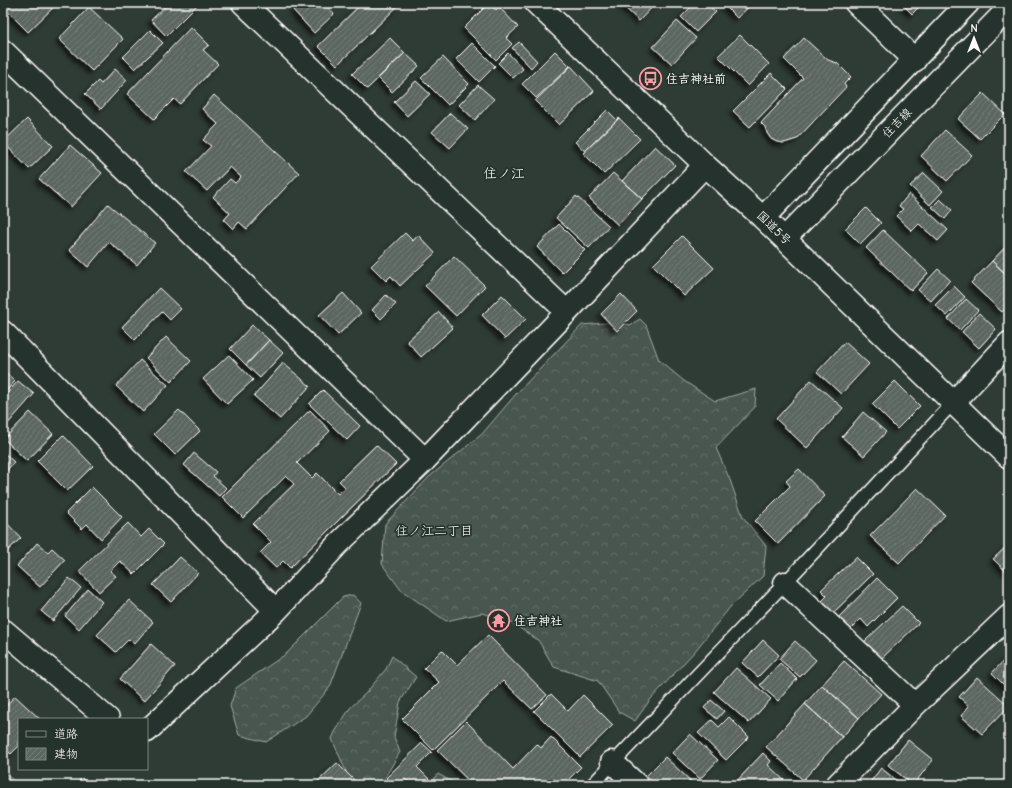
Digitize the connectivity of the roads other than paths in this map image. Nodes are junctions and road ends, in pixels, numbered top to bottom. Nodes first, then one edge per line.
1 (243, 3) edge
2 (536, 3) edge
3 (856, 3) edge
4 (968, 3) edge
5 (1009, 8) edge
6 (3, 51) edge
7 (915, 60) junction
8 (705, 165) junction
9 (763, 218) junction
10 (784, 238) junction
11 (568, 312) junction
12 (3, 332) edge
13 (1009, 343) edge
14 (954, 402) junction
15 (1009, 457) edge
16 (425, 460) junction
17 (784, 583) junction
18 (276, 611) junction
19 (1009, 616) edge
20 (3, 630) edge
21 (915, 705) junction
22 (107, 718) edge
23 (148, 730) edge
24 (612, 762) junction
25 (592, 785) edge
26 (637, 785) edge
27 (837, 785) edge

1 - 11 main road
2 - 8 main road, 国道5号
3 - 7 main road
4 - 7 main road
5 - 10 main road, 住吉線
6 - 16 main road
7 - 9 main road
8 - 9 main road, 国道5号
8 - 11 main road
9 - 10 main road, 国道5号
10 - 14 main road, 国道5号
11 - 16 main road
12 - 18 main road
13 - 14 main road
14 - 15 main road, 国道5号
14 - 17 lane
16 - 18 main road
17 - 21 main road
17 - 24 lane
18 - 23 main road
19 - 21 main road
20 - 22 main road
21 - 27 main road
24 - 25 lane
24 - 26 main road

